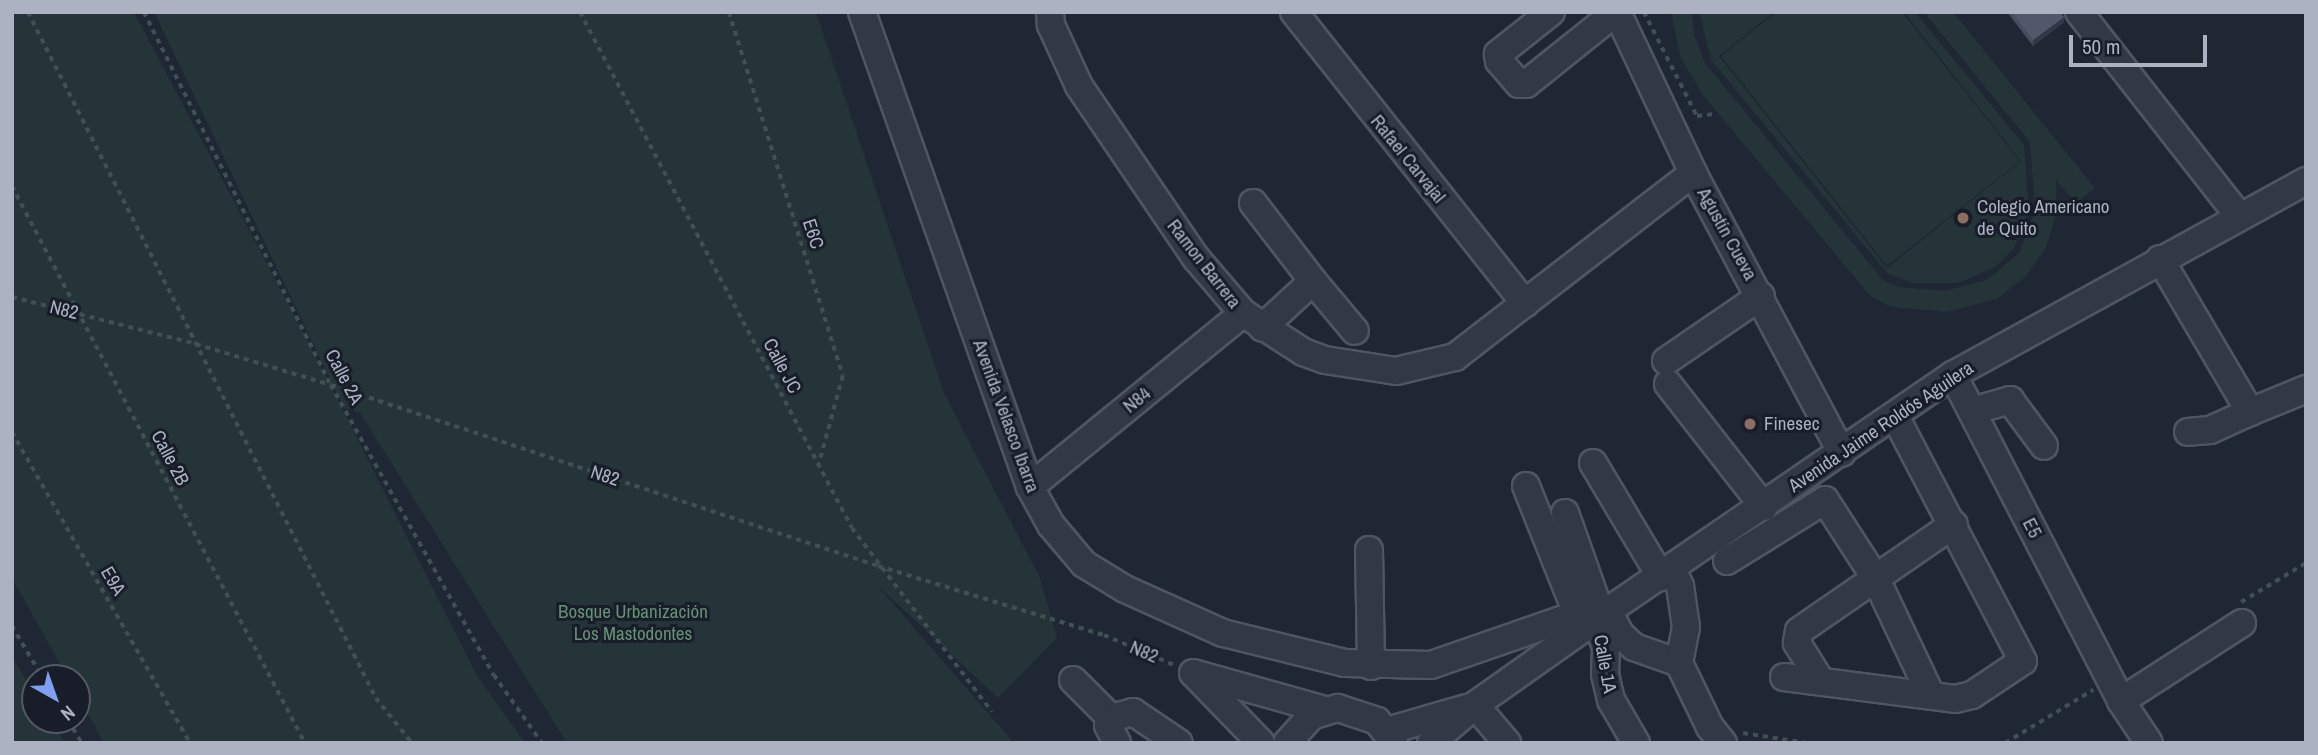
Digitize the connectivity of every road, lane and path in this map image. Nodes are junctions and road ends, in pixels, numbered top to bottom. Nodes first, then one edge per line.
1 (28, 12) edge
2 (144, 12) edge
3 (580, 12) edge
4 (729, 12) edge
5 (862, 12) edge
6 (1050, 12) edge
7 (1294, 12) edge
8 (1550, 12) edge
9 (1617, 12) edge
10 (1644, 12) edge
11 (2091, 17) edge
12 (1581, 22) edge
13 (1714, 114) dead end
14 (1693, 173) junction
15 (2306, 181) edge
16 (12, 186) edge
17 (1253, 203) dead end
18 (2238, 215) junction
19 (2160, 259) junction
20 (1313, 281) junction
21 (1761, 296) junction
22 (12, 297) edge
23 (1525, 303) junction
24 (78, 313) junction
25 (1252, 320) junction
26 (1354, 331) dead end
27 (196, 344) junction
28 (1953, 375) junction
29 (331, 385) junction
30 (2306, 389) edge
31 (1972, 411) junction
32 (2250, 412) junction
33 (1895, 416) junction
34 (12, 432) edge
35 (2188, 432) dead end
36 (2044, 446) dead end
37 (1842, 453) junction
38 (1593, 463) dead end
39 (818, 464) junction
40 (1526, 486) dead end
41 (1030, 487) junction
42 (1763, 507) junction
43 (1565, 513) dead end
44 (1954, 524) junction
45 (1369, 550) dead end
46 (1727, 561) dead end
47 (878, 566) junction
48 (1667, 573) junction
49 (1876, 579) junction
50 (1596, 615) junction
51 (2242, 624) dead end
52 (12, 626) edge
53 (1679, 663) junction
54 (35, 664) edge
55 (1371, 666) junction
56 (1193, 673) junction
57 (1784, 677) dead end
58 (1073, 680) dead end
59 (1820, 680) junction
60 (2116, 690) junction
61 (1930, 693) junction
62 (1475, 705) junction
63 (1325, 710) junction
64 (992, 712) dead end
65 (1114, 730) edge
66 (1717, 735) edge
67 (1390, 737) edge
68 (190, 743) edge
69 (305, 743) edge
70 (412, 743) edge
71 (542, 743) edge
72 (1179, 743) edge
73 (1261, 743) edge
74 (1287, 743) edge
75 (1431, 743) edge
76 (1507, 743) edge
77 (1636, 743) edge
78 (1807, 743) edge
79 (2005, 743) edge
80 (2149, 743) edge

1 - 27 path
2 - 29 path, Calle 2A
3 - 39 path, Calle JC
4 - 39 path, E6C
5 - 41 street, Avenida Velasco Ibarra
6 - 25 street, Ramon Barrera
7 - 23 street, Rafael Carvajal
8 - 12 street
9 - 12 street
9 - 14 street, Agustín Cueva
10 - 13 path
11 - 18 street
14 - 21 street, Agustín Cueva
14 - 23 street, Ramon Barrera
15 - 18 street, Avenida Jaime Roldós Aguilera
16 - 24 path, Calle 2B
17 - 20 street
18 - 19 street, Avenida Jaime Roldós Aguilera
19 - 28 street, Avenida Jaime Roldós Aguilera
19 - 32 street
20 - 25 street, N84
20 - 26 street
21 - 37 street, Agustín Cueva
21 - 42 street
22 - 24 path, N82
23 - 25 street, Ramon Barrera
24 - 27 path, N82
24 - 69 path, Calle 2B
25 - 41 street, N84
27 - 29 path, N82
27 - 70 path
28 - 31 street, E5
28 - 33 street, Avenida Jaime Roldós Aguilera
29 - 47 path, N82
29 - 71 path, Calle 2A
30 - 32 street
31 - 36 street
31 - 60 street, E5
32 - 35 street
33 - 37 street, Avenida Jaime Roldós Aguilera
33 - 44 street
34 - 68 path, E9A
37 - 42 street, Avenida Jaime Roldós Aguilera
38 - 48 street
39 - 47 path, Calle JC
40 - 50 street
41 - 55 street, Avenida Velasco Ibarra
42 - 48 street, Avenida Jaime Roldós Aguilera
43 - 50 street
44 - 49 street
44 - 61 street
45 - 55 street
46 - 49 street
47 - 56 path, N82
47 - 64 path, Calle JC
48 - 50 street, Avenida Jaime Roldós Aguilera
48 - 53 street
49 - 59 street
49 - 61 street
50 - 53 street
50 - 55 street, Avenida Velasco Ibarra
50 - 62 street, Avenida Jaime Roldós Aguilera
50 - 77 street, Calle 1A
51 - 60 street
52 - 54 path
53 - 66 street
56 - 63 street
56 - 73 street
57 - 59 street
58 - 65 street
59 - 61 street
60 - 79 path
60 - 80 street, E5
62 - 67 street, Avenida Jaime Roldós Aguilera
62 - 75 street, Avenida Jaime Roldós Aguilera
62 - 76 street
63 - 67 street
63 - 74 street
65 - 72 street
66 - 78 path

